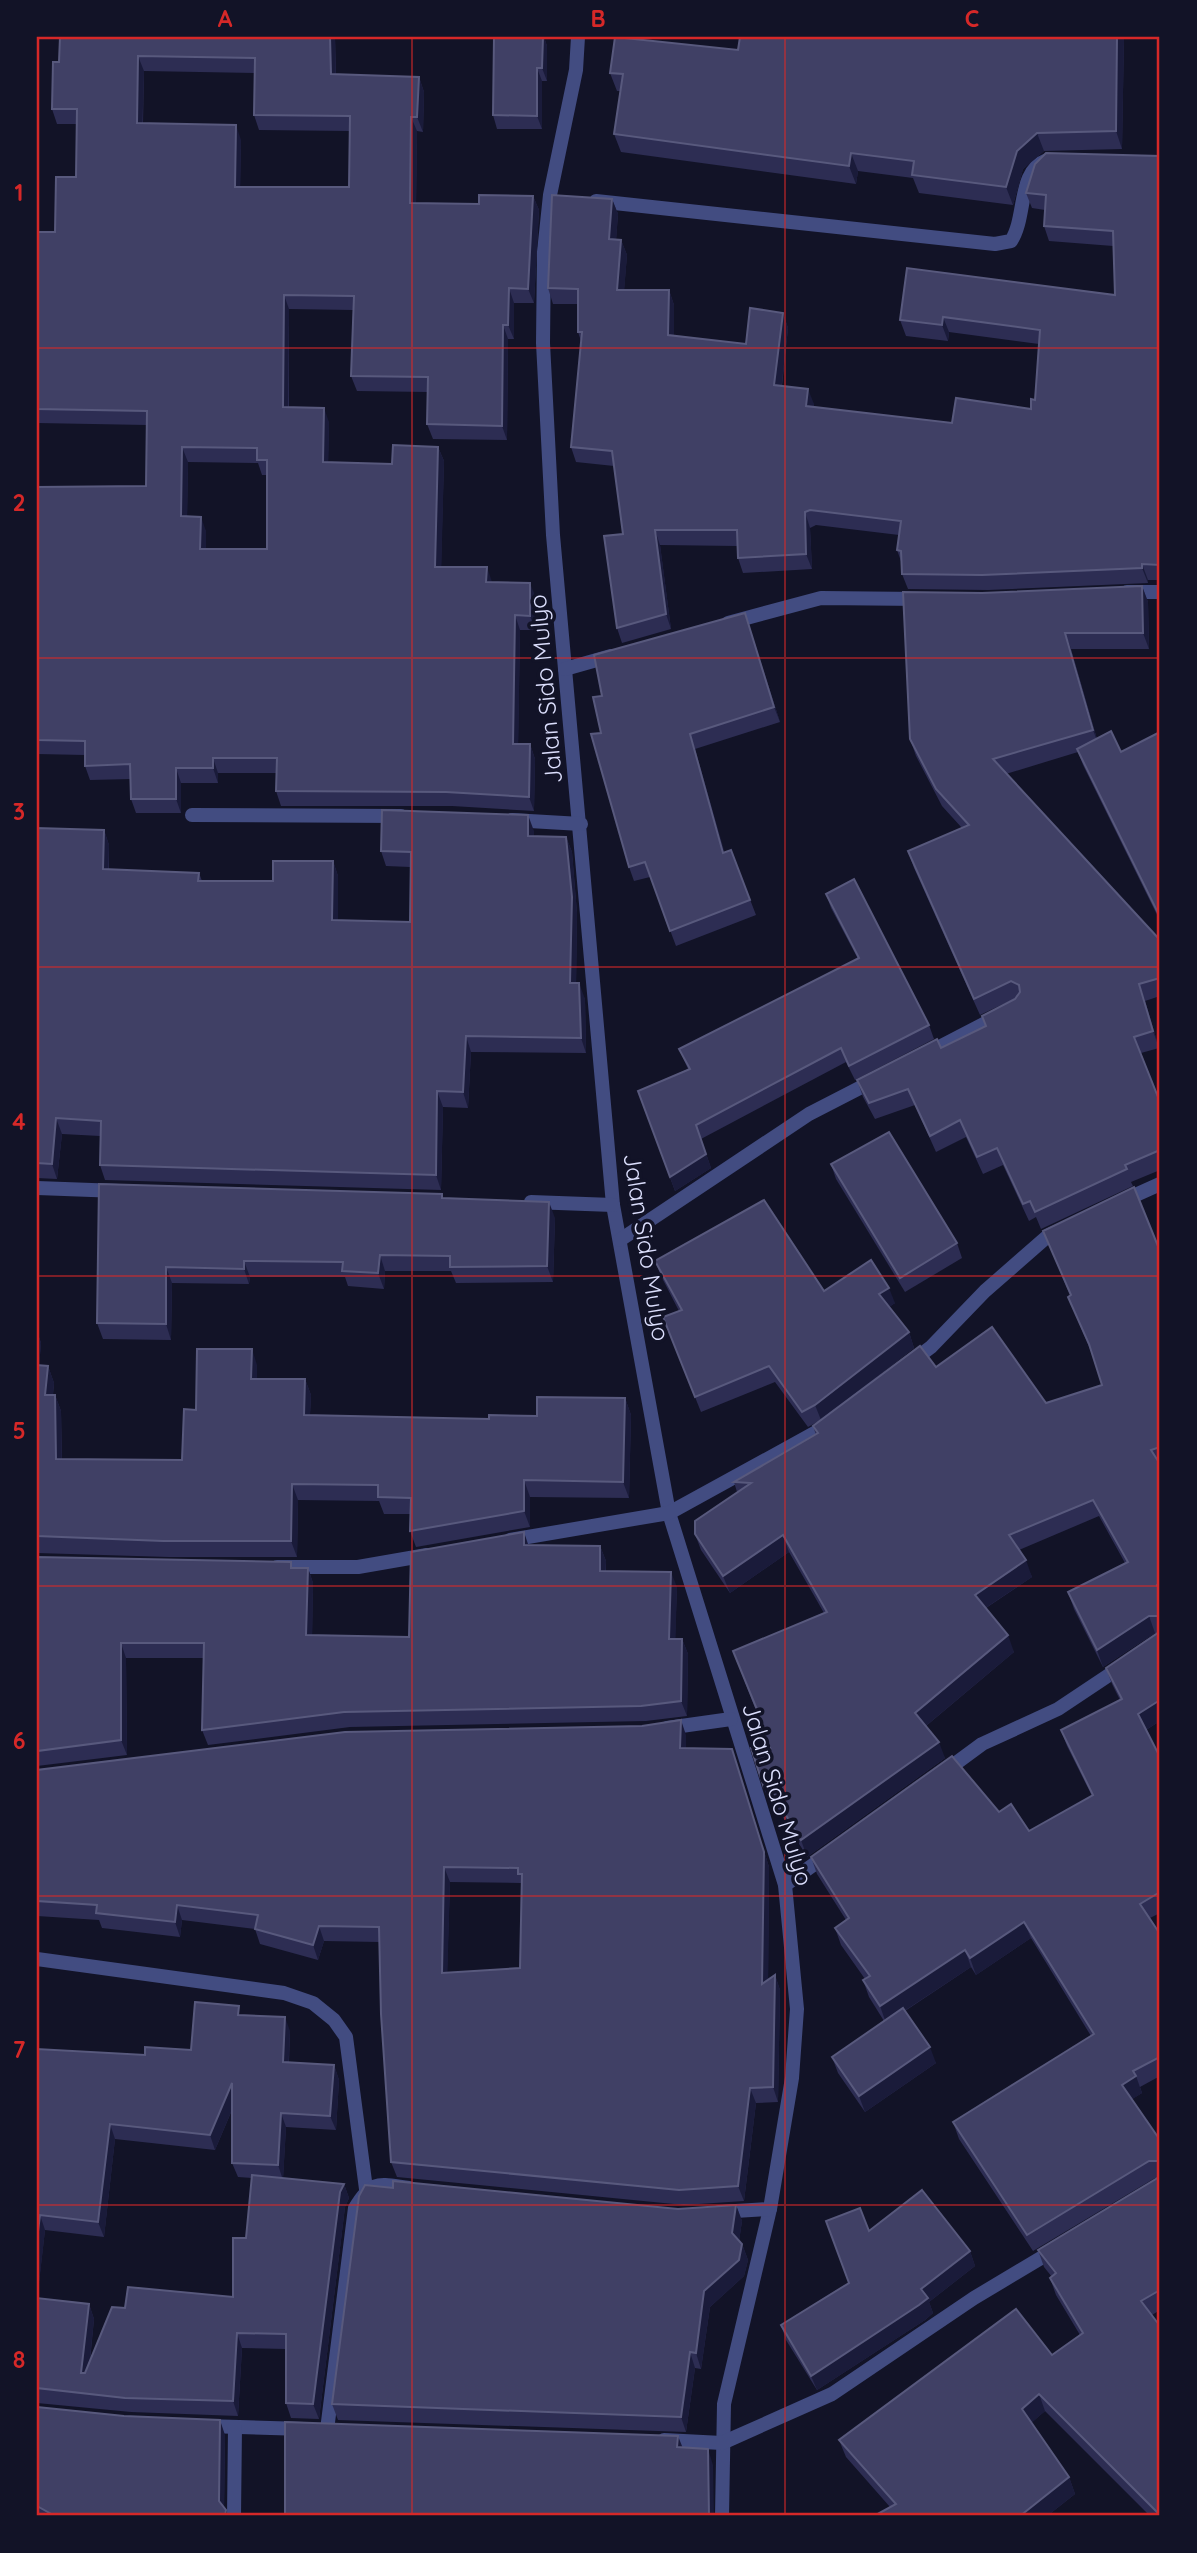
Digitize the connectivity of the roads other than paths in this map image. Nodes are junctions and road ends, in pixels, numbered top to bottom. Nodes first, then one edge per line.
1 (578, 37) edge
2 (1058, 159) edge
3 (563, 197) junction
4 (1160, 592) edge
5 (1111, 593) edge
6 (940, 599) edge
7 (719, 626) edge
8 (629, 651) edge
9 (565, 669) junction
10 (192, 815) dead end
11 (410, 816) edge
12 (503, 819) edge
13 (580, 824) junction
14 (1017, 1007) edge
15 (1160, 1184) edge
16 (37, 1188) edge
17 (133, 1191) edge
18 (517, 1202) edge
19 (613, 1205) junction
20 (1111, 1207) edge
21 (1074, 1224) edge
22 (620, 1240) junction
23 (900, 1371) edge
24 (847, 1412) edge
25 (669, 1513) junction
26 (493, 1543) edge
27 (439, 1553) edge
28 (262, 1567) edge
29 (1138, 1656) edge
30 (731, 1719) junction
31 (647, 1731) edge
32 (928, 1783) edge
33 (840, 1846) edge
34 (785, 1885) junction
35 (37, 1959) edge
36 (366, 2189) junction
37 (430, 2190) edge
38 (770, 2209) junction
39 (709, 2213) edge
40 (1067, 2242) edge
41 (196, 2425) edge
42 (235, 2427) junction
43 (654, 2440) edge
44 (722, 2443) junction
45 (234, 2516) edge
46 (722, 2516) edge

1 - 3 street, Jalan Sido Mulyo
2 - 3 street
3 - 9 street, Jalan Sido Mulyo
4 - 5 street
6 - 7 street
8 - 9 street
9 - 13 street, Jalan Sido Mulyo
10 - 11 street
12 - 13 street
13 - 19 street, Jalan Sido Mulyo
14 - 22 street
15 - 20 street
16 - 17 street
18 - 19 street
19 - 22 street, Jalan Sido Mulyo
21 - 23 street
22 - 25 street, Jalan Sido Mulyo
24 - 25 street
25 - 26 street
25 - 30 street, Jalan Sido Mulyo
27 - 28 street
29 - 32 street
30 - 31 street
30 - 34 street, Jalan Sido Mulyo
33 - 34 street
34 - 38 street, Jalan Sido Mulyo
35 - 36 street
36 - 37 street
36 - 42 street
38 - 39 street
38 - 44 street, Jalan Sido Mulyo
40 - 44 street
41 - 42 street
42 - 45 street
43 - 44 street
44 - 46 street, Jalan Sido Mulyo

